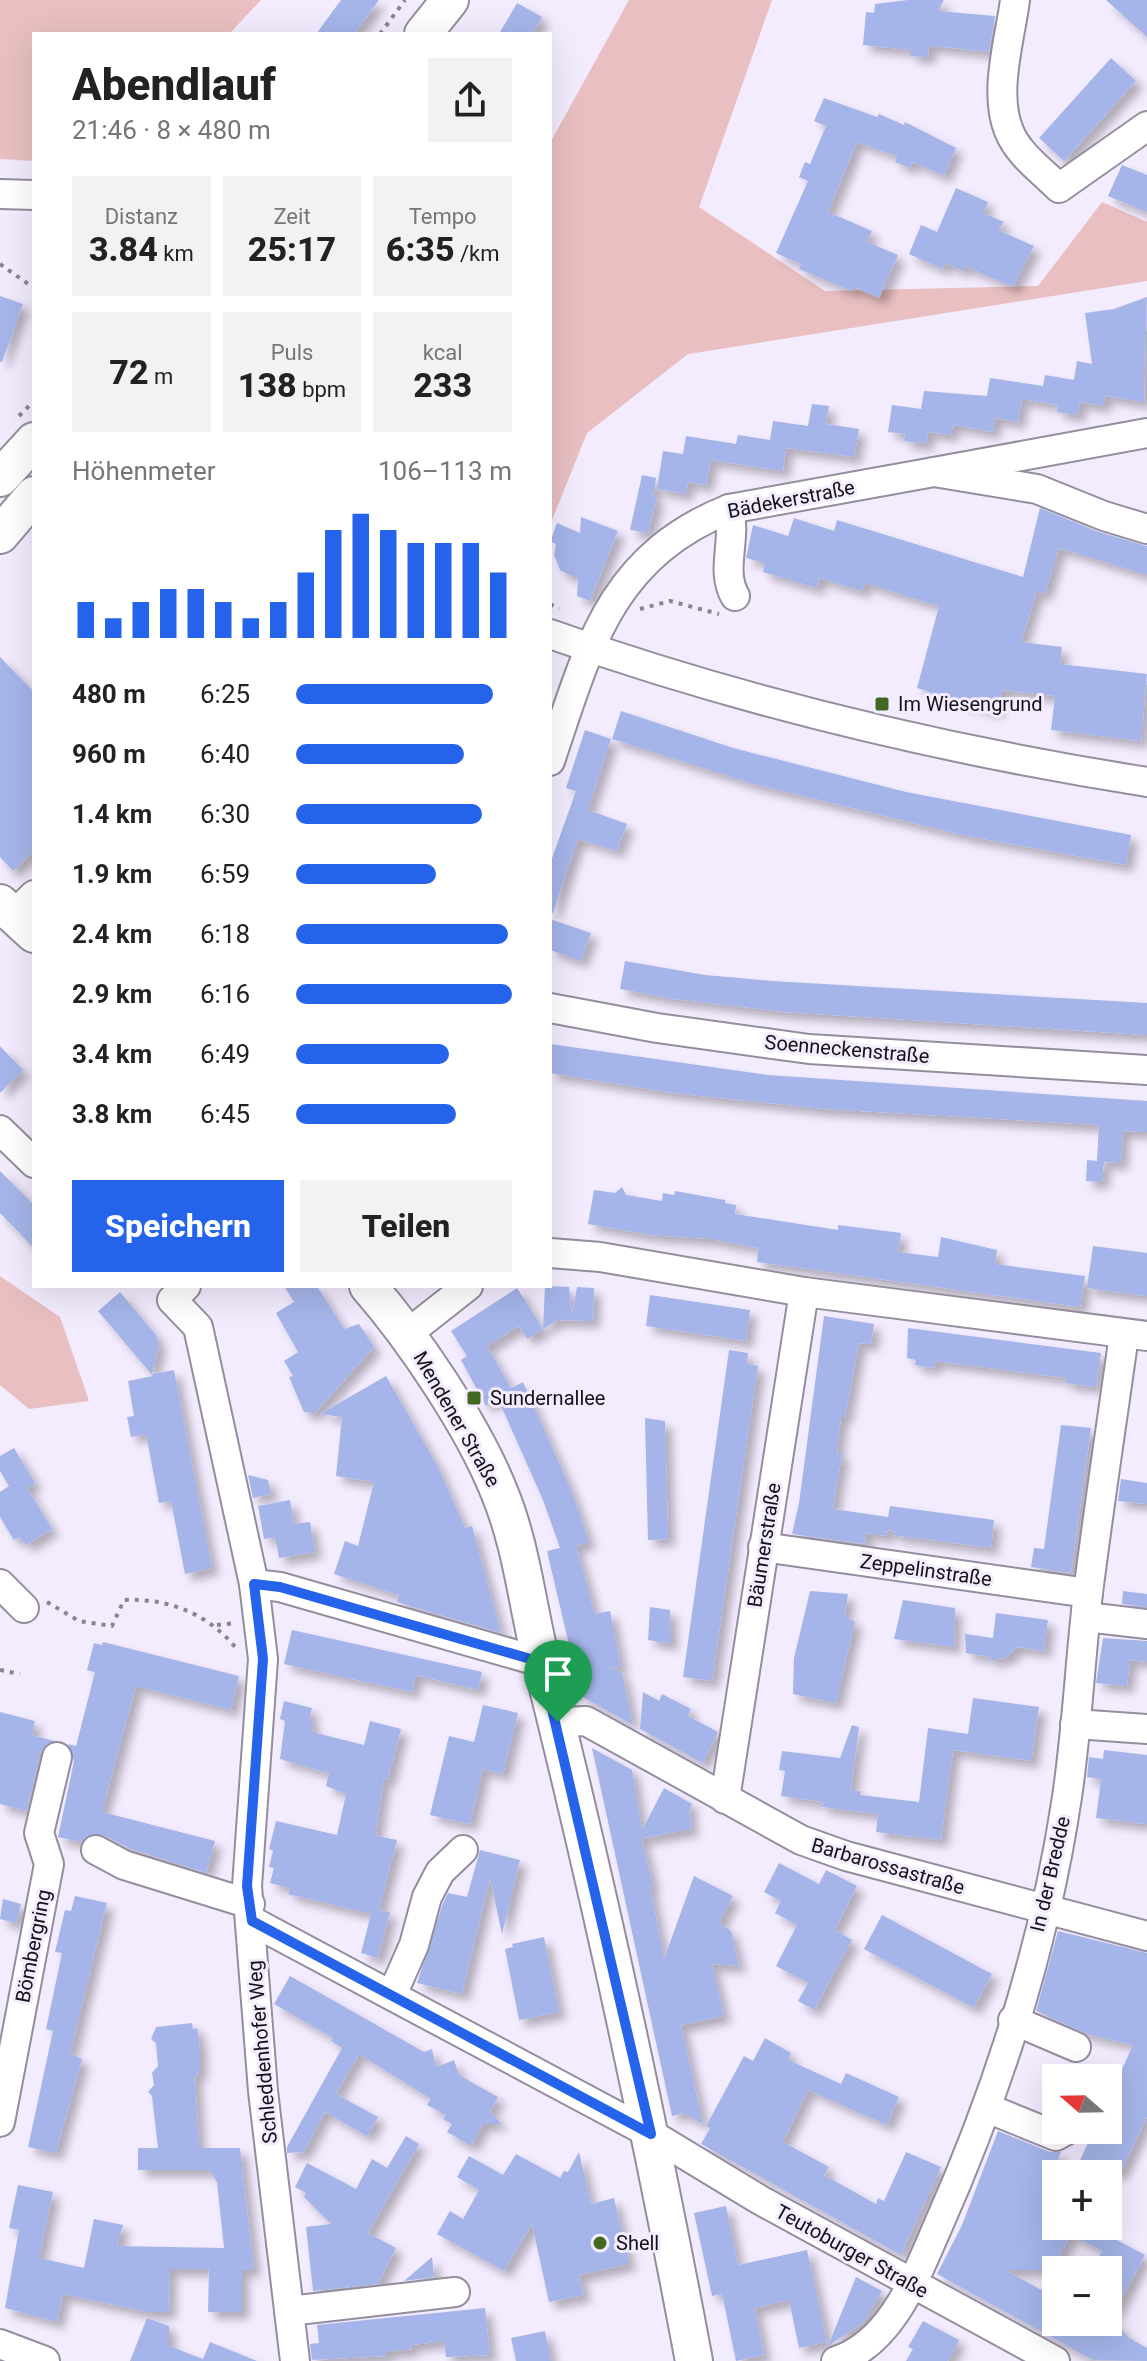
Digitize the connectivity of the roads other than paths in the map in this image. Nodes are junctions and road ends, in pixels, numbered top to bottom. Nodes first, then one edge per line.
1 (450, 0) edge
2 (1015, 0) edge
3 (425, 32) edge
4 (1147, 126) edge
5 (0, 194) edge
6 (32, 195) edge
7 (1147, 433) edge
8 (32, 443) edge
9 (934, 472) junction
10 (0, 478) edge
11 (32, 497) edge
12 (729, 509) junction
13 (1147, 529) edge
14 (0, 535) edge
15 (735, 596) road end
16 (552, 635) edge
17 (588, 647) junction
18 (552, 755) edge
19 (1147, 782) edge
20 (552, 1008) edge
21 (1147, 1070) edge
22 (0, 1130) edge
23 (32, 1161) edge
24 (552, 1253) edge
25 (370, 1288) edge
26 (465, 1288) edge
27 (172, 1291) edge
28 (804, 1292) junction
29 (407, 1334) junction
30 (1136, 1335) edge
31 (763, 1547) junction
32 (0, 1584) edge
33 (254, 1584) junction
34 (1087, 1605) junction
35 (24, 1608) road end
36 (1147, 1624) edge
37 (541, 1662) junction
38 (558, 1722) junction
39 (1075, 1724) junction
40 (1147, 1729) edge
41 (57, 1757) dead end
42 (725, 1799) junction
43 (96, 1850) dead end
44 (463, 1850) dead end
45 (1044, 1910) junction
46 (251, 1913) junction
47 (1147, 1936) edge
48 (392, 1995) junction
49 (1013, 2020) junction
50 (1076, 2047) dead end
51 (987, 2108) junction
52 (0, 2122) edge
53 (1042, 2130) edge
54 (651, 2134) junction
55 (912, 2284) junction
56 (455, 2292) dead end
57 (289, 2311) junction
58 (0, 2344) edge
59 (1046, 2356) edge
60 (45, 2361) edge
61 (295, 2361) edge
62 (694, 2361) edge
63 (836, 2361) edge

1 - 3 main road
2 - 4 street
5 - 6 street
7 - 9 street, Bädekerstraße
8 - 10 main road
9 - 12 street, Bädekerstraße
9 - 13 street, Bädekerstraße
11 - 14 main road
12 - 15 street
12 - 17 street, Bädekerstraße
16 - 17 street
17 - 18 street, Bädekerstraße
17 - 19 street
20 - 21 street, Soenneckenstraße
22 - 23 street
24 - 28 street
25 - 29 main road, Mendener Straße
26 - 29 street
27 - 33 street, Schleddenhofer Weg
28 - 30 street
28 - 31 street, Bäumerstraße
29 - 37 main road, Mendener Straße
30 - 34 street, In der Bredde
31 - 34 street, Zeppelinstraße
31 - 42 street, Bäumerstraße
32 - 35 street
33 - 37 street
33 - 46 street, Schleddenhofer Weg
34 - 36 street, Zeppelinstraße
34 - 39 street, In der Bredde
37 - 38 main road, Mendener Straße
38 - 42 street, Barbarossastraße
38 - 54 main road, Mendener Straße
39 - 40 street
39 - 45 street, In der Bredde
41 - 52 street, Bömbergring
42 - 45 street, Barbarossastraße
43 - 46 street, Teutoburger Straße
44 - 48 street
45 - 47 street, Barbarossastraße
45 - 49 street, In der Bredde
46 - 48 street, Teutoburger Straße
46 - 57 street, Schleddenhofer Weg
48 - 54 street, Teutoburger Straße
49 - 50 street
49 - 51 street, In der Bredde
51 - 53 street
51 - 55 street, In der Bredde
54 - 55 street, Teutoburger Straße
54 - 62 main road, Mendener Straße
55 - 59 street, Teutoburger Straße
55 - 63 street, In der Bredde
56 - 57 street
57 - 61 street, Schleddenhofer Weg
58 - 60 street

